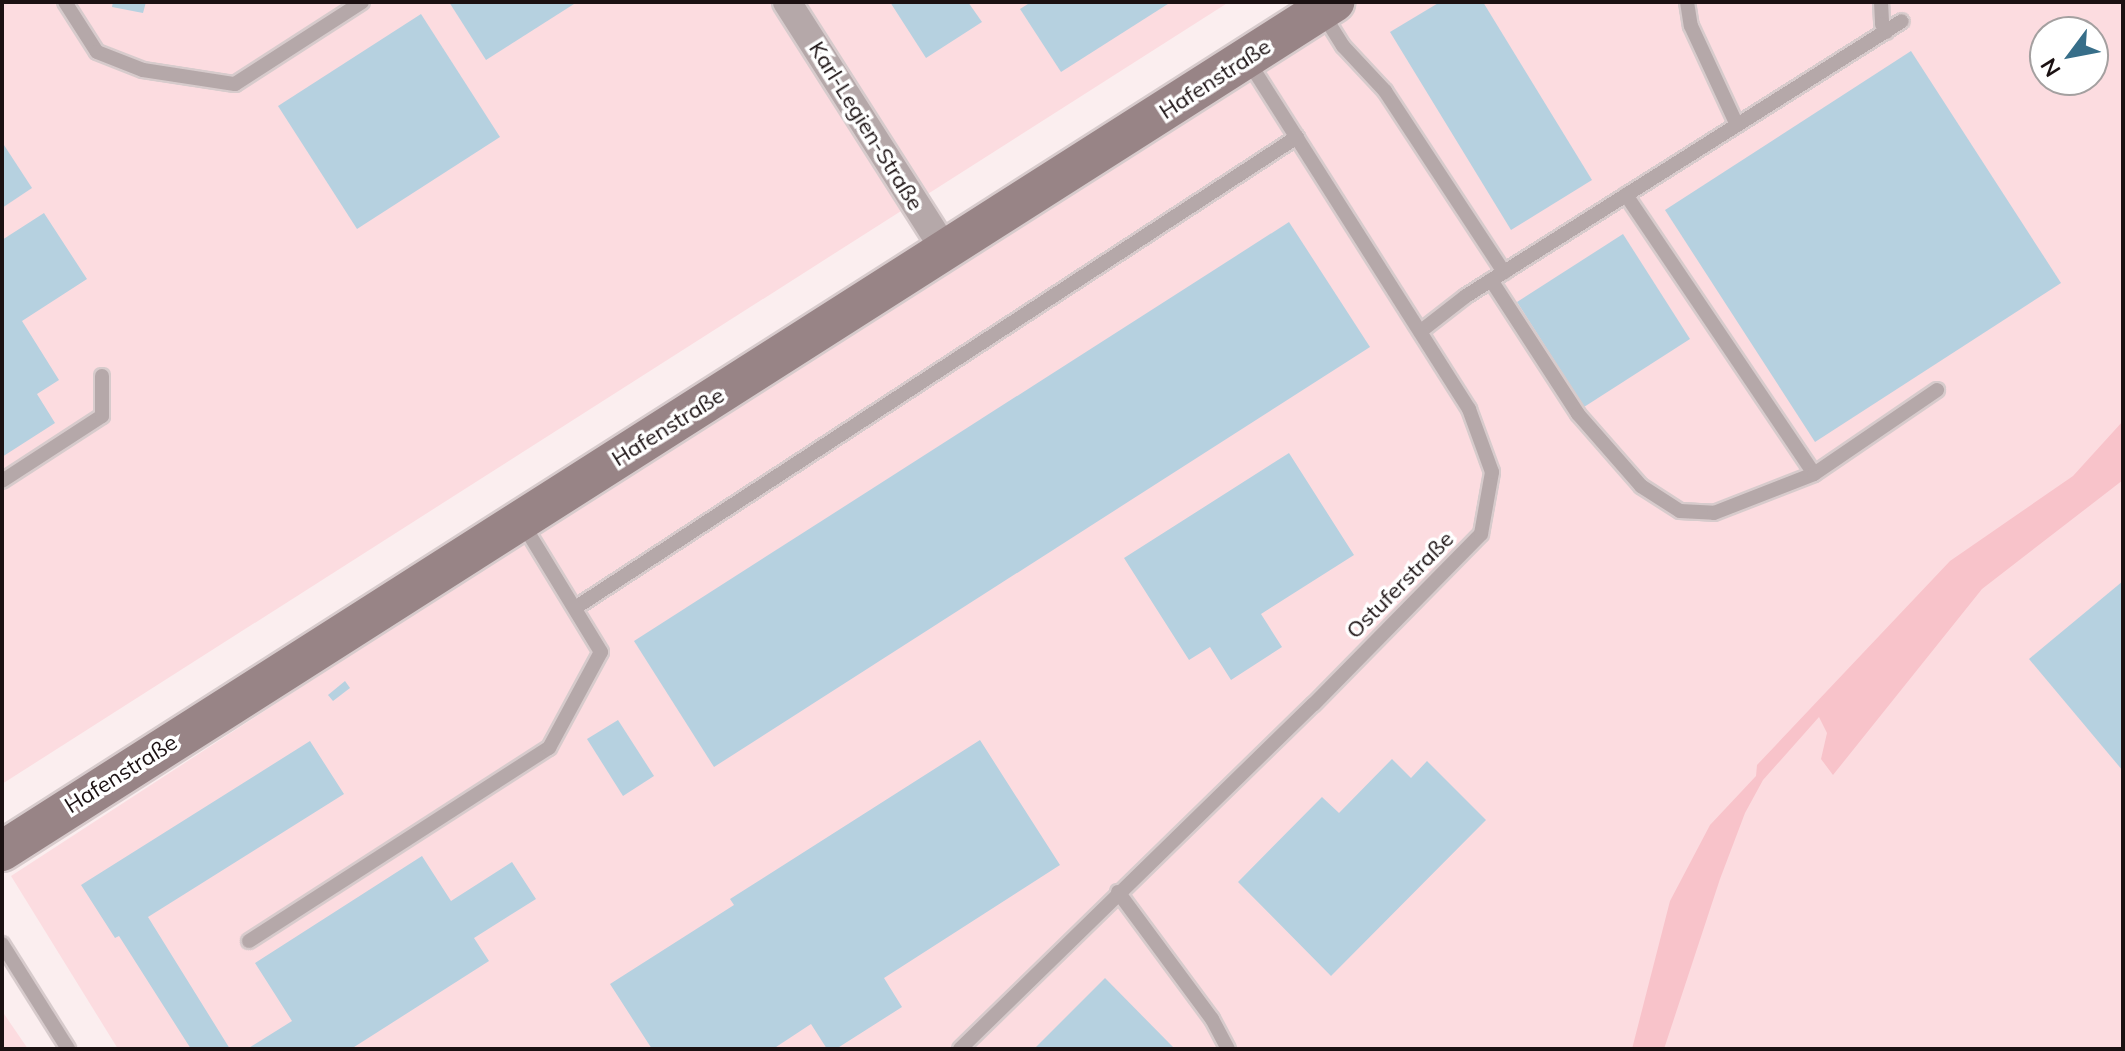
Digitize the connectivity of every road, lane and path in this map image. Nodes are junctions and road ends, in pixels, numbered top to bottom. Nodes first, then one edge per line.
1 (65, 2) edge
2 (362, 2) edge
3 (787, 2) edge
4 (1687, 2) edge
5 (1881, 2) edge
6 (1327, 6) edge
7 (1902, 21) dead end
8 (1886, 32) junction
9 (1247, 58) junction
10 (1737, 125) junction
11 (1297, 137) junction
12 (1626, 195) junction
13 (945, 250) junction
14 (1498, 276) junction
15 (1421, 331) junction
16 (102, 376) dead end
17 (1937, 390) dead end
18 (1814, 474) junction
19 (2, 481) edge
20 (521, 520) junction
21 (575, 608) junction
22 (2, 851) edge
23 (1118, 892) junction
24 (249, 941) dead end
25 (2, 944) edge
26 (68, 1049) edge
27 (960, 1049) edge
28 (1228, 1049) edge

1 - 2 lane
3 - 13 street, Karl-Legien-Straße
4 - 10 lane
5 - 8 lane
6 - 9 street, Hafenstraße
6 - 14 lane
7 - 8 lane
8 - 10 lane
9 - 11 lane, Ostuferstraße
9 - 13 street, Hafenstraße
10 - 12 lane
11 - 15 lane, Ostuferstraße
11 - 21 lane
12 - 14 lane
12 - 18 lane
13 - 20 street, Hafenstraße
14 - 15 lane
14 - 18 lane
15 - 23 lane, Ostuferstraße
16 - 19 lane
17 - 18 lane
20 - 21 lane
20 - 22 street, Hafenstraße
21 - 24 lane
23 - 27 lane, Ostuferstraße
23 - 28 lane
25 - 26 lane

